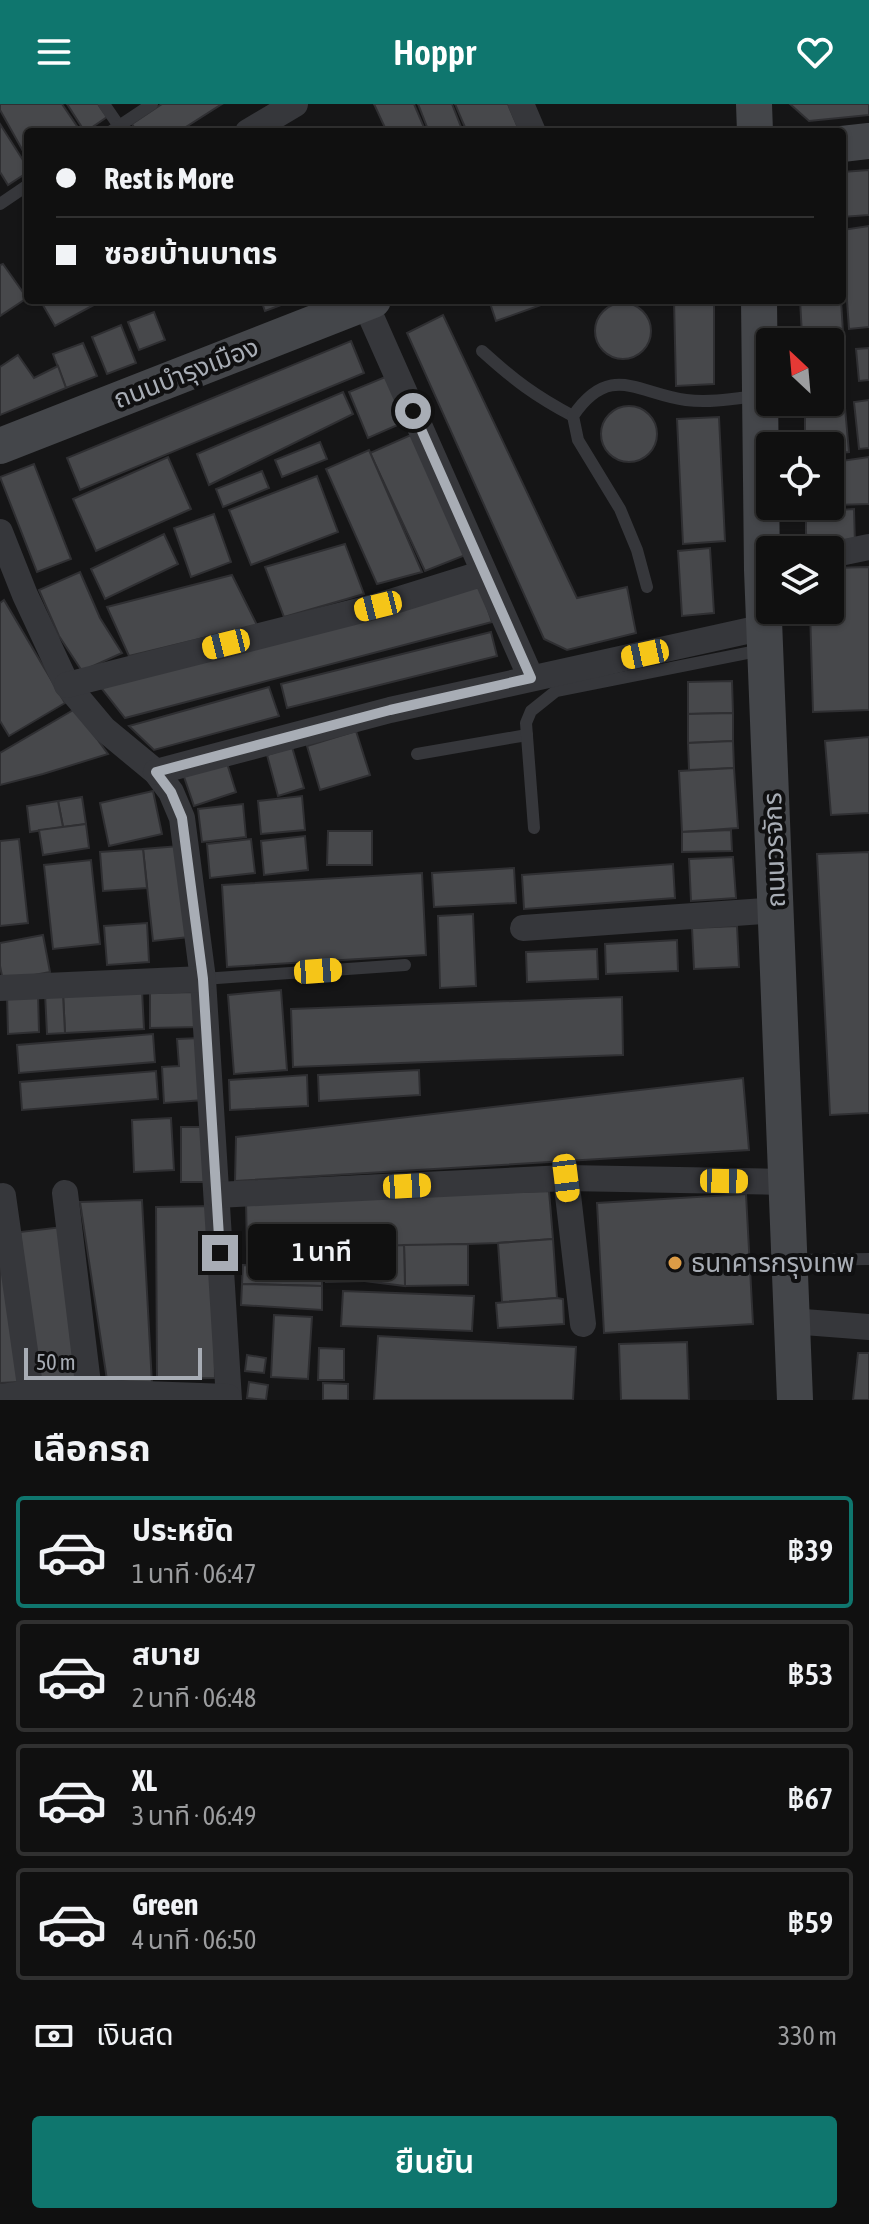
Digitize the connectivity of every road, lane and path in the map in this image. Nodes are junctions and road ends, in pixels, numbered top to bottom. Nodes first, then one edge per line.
1 (104, 104) edge
2 (152, 104) edge
3 (295, 104) edge
4 (521, 104) edge
5 (754, 104) edge
6 (114, 128) edge
7 (116, 128) edge
8 (255, 128) edge
9 (531, 128) edge
10 (755, 128) edge
11 (869, 141) edge
12 (846, 144) edge
13 (24, 187) edge
14 (2, 198) edge
15 (364, 304) edge
16 (370, 304) edge
17 (759, 304) edge
18 (759, 328) edge
19 (482, 351) dead end
20 (756, 396) edge
21 (573, 416) junction
22 (761, 416) edge
23 (0, 446) edge
24 (0, 532) edge
25 (765, 536) edge
26 (869, 547) edge
27 (844, 552) edge
28 (484, 573) junction
29 (647, 587) dead end
30 (765, 624) edge
31 (765, 638) junction
32 (531, 678) junction
33 (67, 685) junction
34 (527, 735) junction
35 (417, 754) dead end
36 (156, 772) junction
37 (534, 828) dead end
38 (777, 910) junction
39 (523, 928) dead end
40 (405, 965) dead end
41 (203, 979) junction
42 (0, 988) edge
43 (566, 1178) junction
44 (787, 1182) junction
45 (65, 1193) dead end
46 (217, 1195) junction
47 (3, 1196) dead end
48 (869, 1259) edge
49 (788, 1260) junction
50 (791, 1321) junction
51 (583, 1324) dead end
52 (869, 1327) edge
53 (89, 1392) junction
54 (31, 1393) junction
55 (0, 1397) edge
56 (228, 1398) edge
57 (795, 1400) edge

1 - 6 lane
2 - 7 lane
3 - 8 street
4 - 9 street
5 - 10 main road
11 - 12 main road
13 - 14 lane
15 - 23 main road, ถนนบำรุงเมือง
16 - 28 street
17 - 18 main road, ถนนวรจักร
19 - 21 lane
20 - 21 lane
21 - 29 lane
22 - 25 main road, ถนนวรจักร
24 - 33 street
26 - 27 street
28 - 32 street
28 - 33 street
30 - 31 main road, ถนนวรจักร
31 - 32 street
31 - 34 lane
31 - 38 main road, ถนนวรจักร
32 - 36 street
33 - 36 street
34 - 35 lane
34 - 37 lane
36 - 41 street
38 - 39 street
38 - 44 main road, ถนนวรจักร
40 - 41 lane
41 - 42 street
41 - 46 street
43 - 44 street
43 - 46 street
43 - 51 street
44 - 49 main road, ถนนวรจักร
45 - 53 street
46 - 56 street
47 - 54 street
48 - 49 lane
49 - 50 main road, ถนนวรจักร
50 - 52 street
50 - 57 main road, ถนนวรจักร
53 - 54 street
53 - 56 street
54 - 55 street

